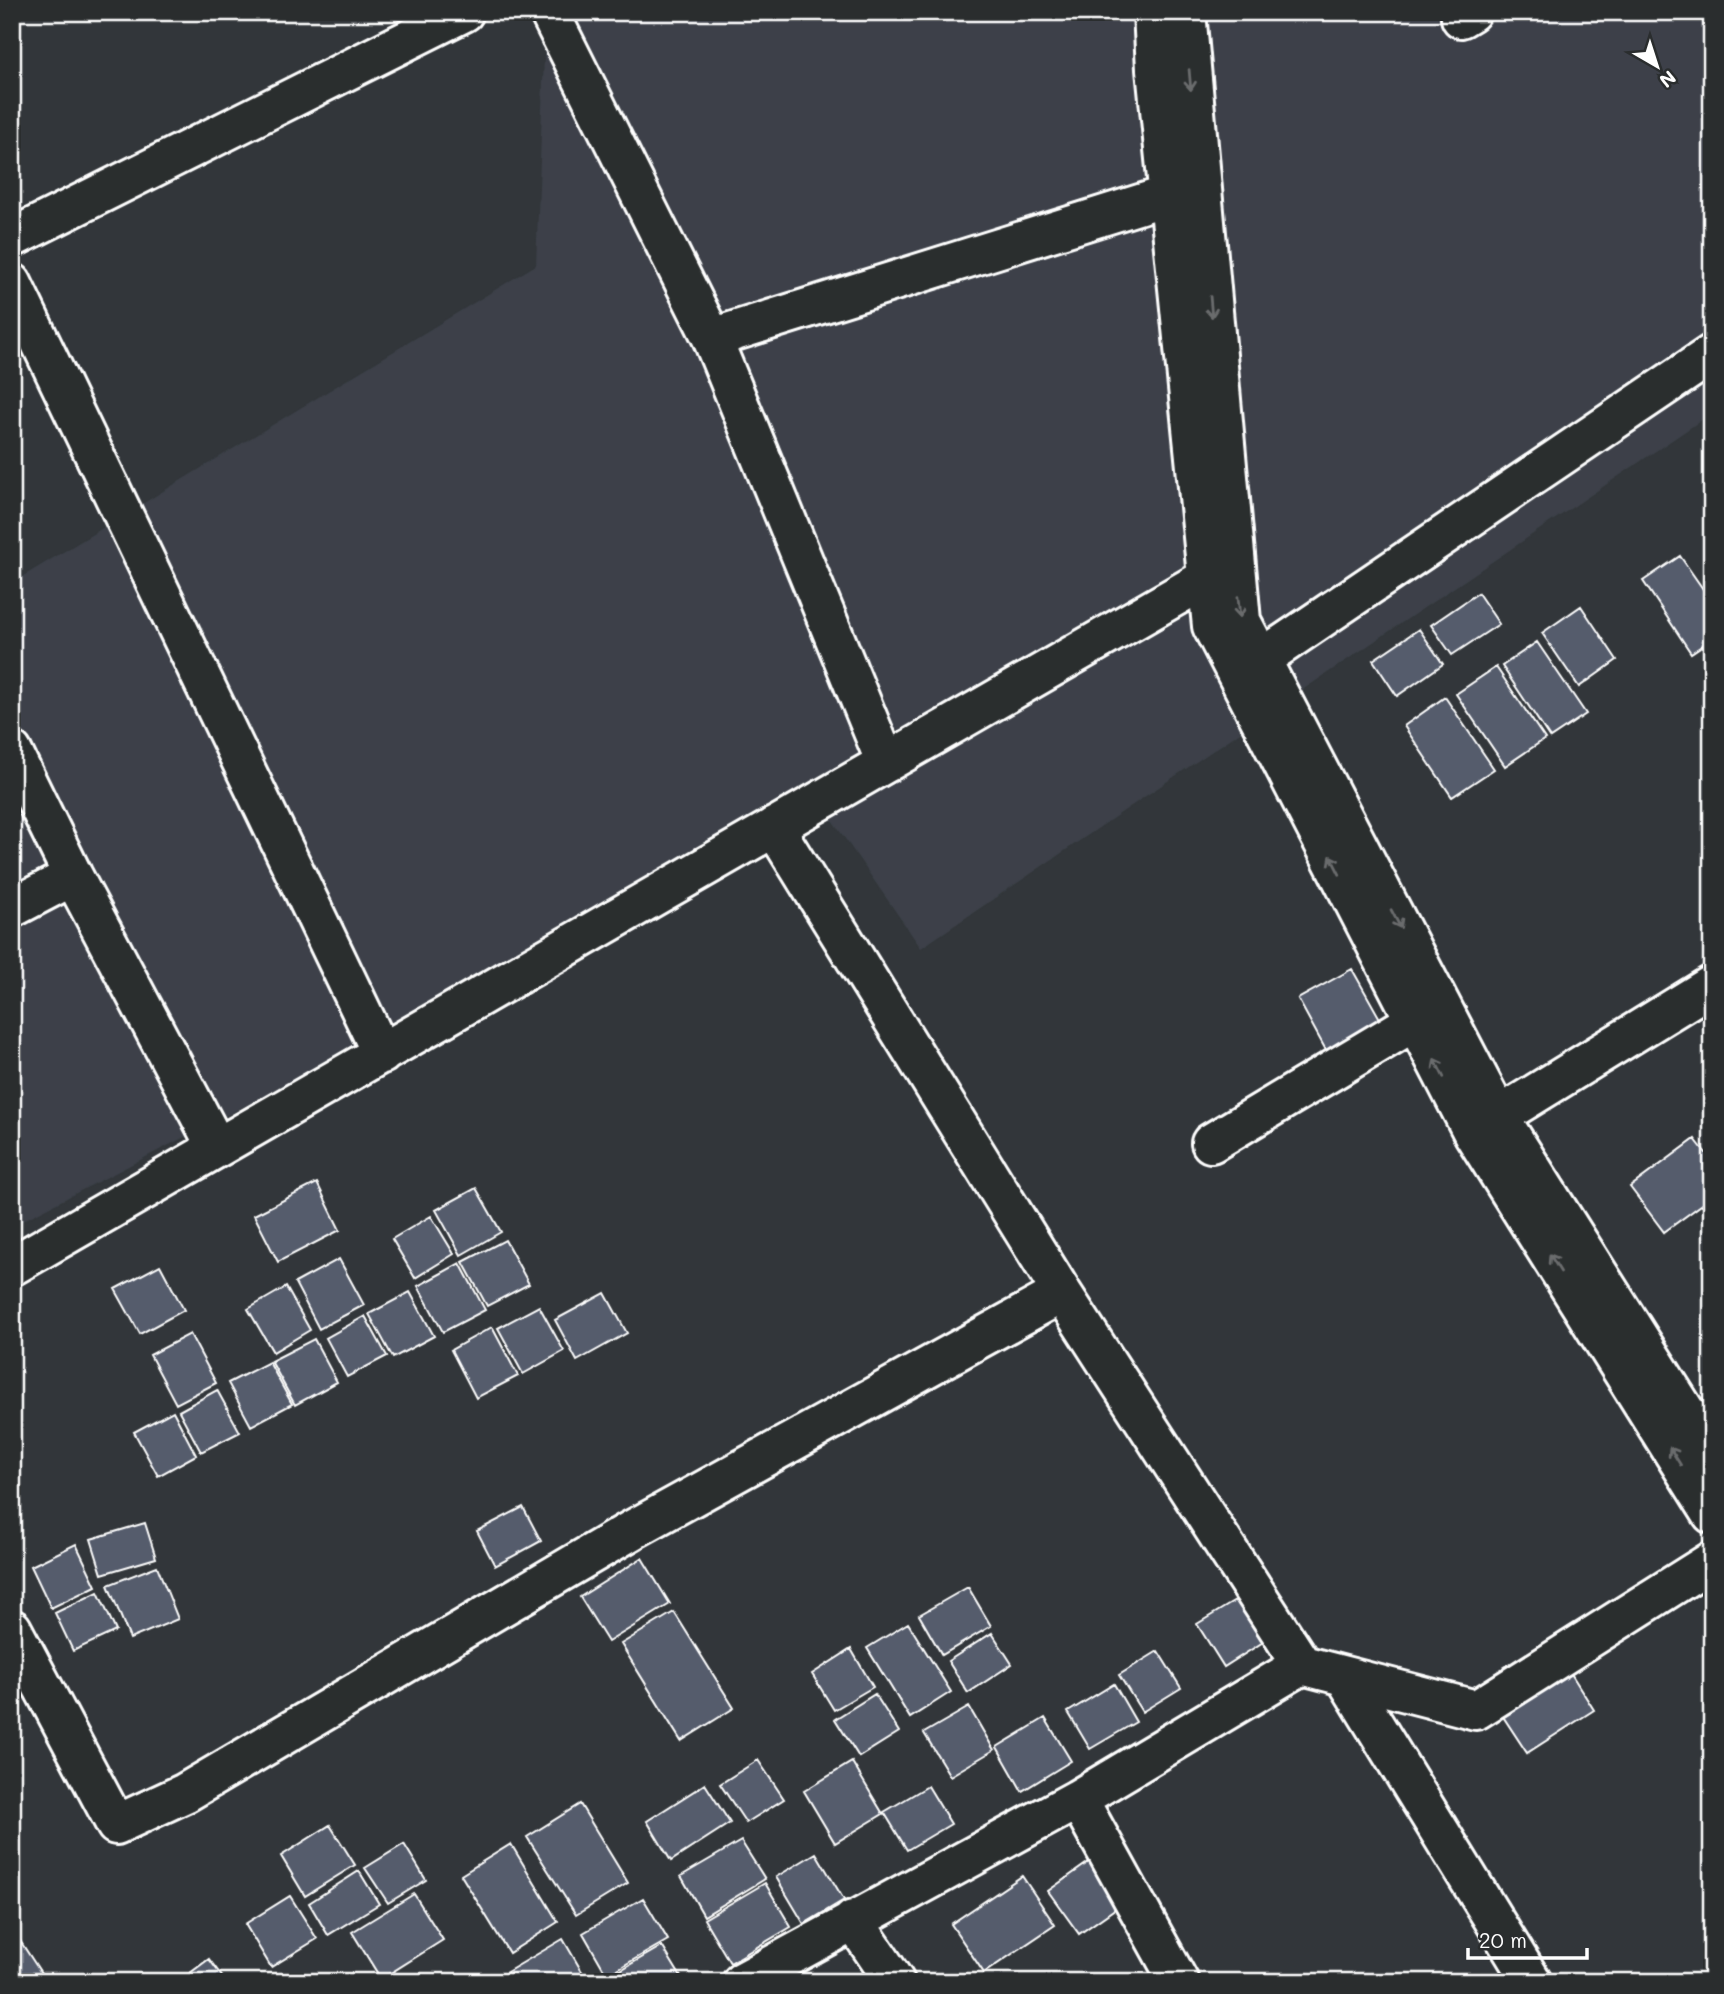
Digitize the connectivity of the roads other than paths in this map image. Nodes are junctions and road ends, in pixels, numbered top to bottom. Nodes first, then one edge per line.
1 (464, 12) edge
2 (549, 12) edge
3 (1153, 12) edge
4 (1186, 12) edge
5 (1169, 195) junction
6 (12, 238) edge
7 (12, 283) edge
8 (712, 338) junction
9 (1712, 354) edge
10 (1221, 573) junction
11 (1261, 659) junction
12 (12, 751) edge
13 (886, 763) junction
14 (774, 827) junction
15 (73, 876) junction
16 (12, 908) edge
17 (1712, 985) edge
18 (1415, 1020) junction
19 (382, 1054) junction
20 (1486, 1124) junction
21 (1211, 1143) dead end
22 (217, 1148) junction
23 (12, 1266) edge
24 (1062, 1293) junction
25 (1712, 1454) edge
26 (1712, 1514) edge
27 (1712, 1561) edge
28 (12, 1629) edge
29 (1302, 1665) junction
30 (1345, 1676) junction
31 (1078, 1798) junction
32 (853, 1920) junction
33 (742, 1982) edge
34 (895, 1982) edge
35 (1179, 1982) edge
36 (1532, 1982) edge

1 - 6 street
2 - 8 street
3 - 5 street
4 -> 10 street
5 - 8 street
5 - 10 street
7 - 19 street
8 - 13 street
9 - 11 street
10 -> 11 street
10 - 13 street
18 -> 10 street
11 -> 20 street
12 - 15 street
13 - 14 street
14 - 19 street
14 - 24 street
15 - 16 street
15 - 22 street
17 - 20 street
20 -> 18 street
18 - 21 street
19 - 22 street
20 - 25 street
26 -> 20 street
22 - 23 street
24 - 28 street
24 - 29 street
27 - 30 street
29 - 30 street
29 - 31 street
30 - 36 street
31 - 32 street
31 - 35 street
32 - 33 street
32 - 34 street

